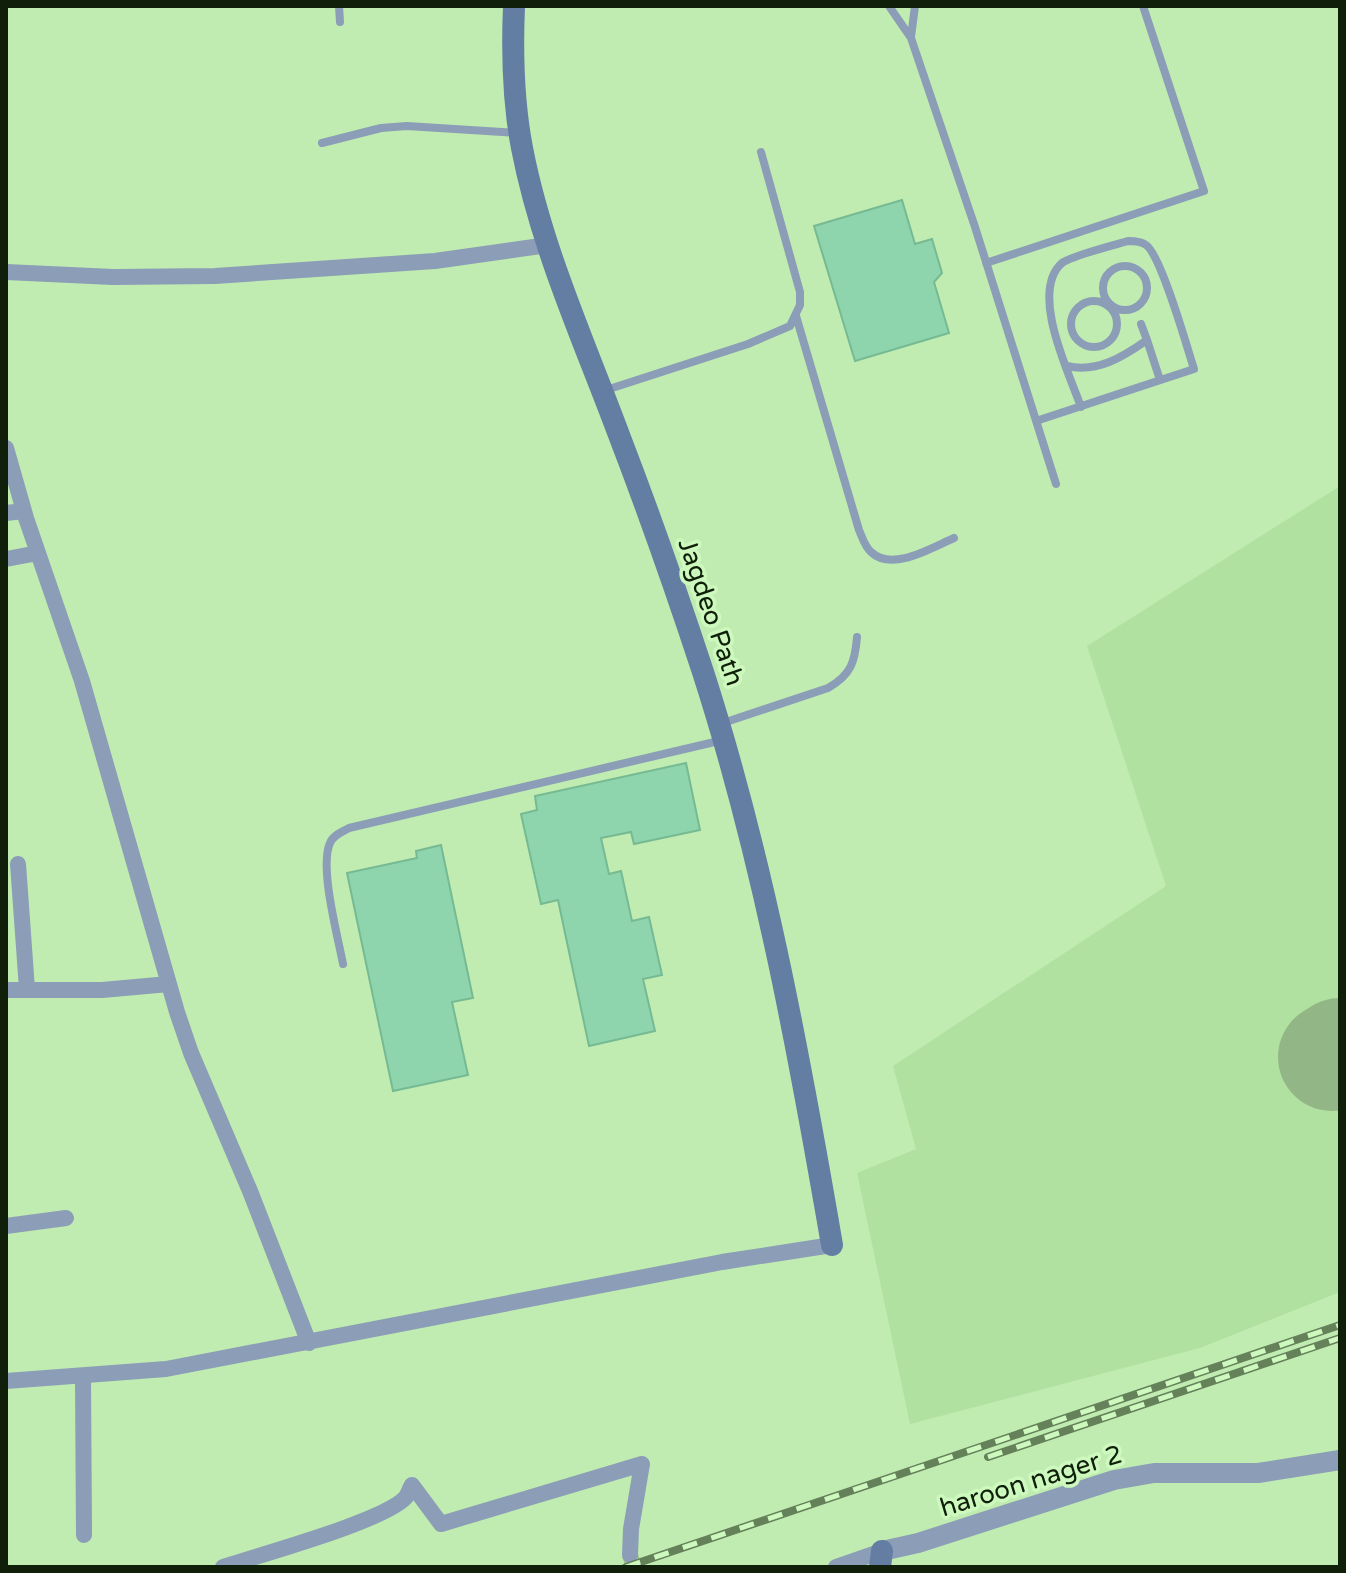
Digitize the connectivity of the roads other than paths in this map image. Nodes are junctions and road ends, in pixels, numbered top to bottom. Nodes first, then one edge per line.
1 (339, 6) edge
2 (514, 6) edge
3 (889, 6) edge
4 (915, 6) edge
5 (1143, 6) edge
6 (340, 22) dead end
7 (911, 38) junction
8 (520, 133) junction
9 (322, 143) dead end
10 (761, 152) dead end
11 (548, 245) junction
12 (986, 263) junction
13 (6, 272) edge
14 (1110, 305) junction
15 (796, 316) junction
16 (1141, 324) dead end
17 (1071, 327) junction
18 (1055, 332) junction
19 (1147, 340) junction
20 (1067, 366) junction
21 (1160, 380) junction
22 (602, 391) junction
23 (1081, 407) junction
24 (1036, 421) junction
25 (6, 448) edge
26 (1056, 484) dead end
27 (24, 511) junction
28 (6, 513) edge
29 (954, 538) dead end
30 (38, 553) junction
31 (6, 559) edge
32 (857, 637) dead end
33 (722, 732) junction
34 (18, 864) dead end
35 (343, 964) dead end
36 (169, 984) junction
37 (27, 989) junction
38 (6, 990) edge
39 (66, 1218) dead end
40 (6, 1226) edge
41 (832, 1245) joint
42 (309, 1343) junction
43 (83, 1377) junction
44 (6, 1381) edge
45 (1340, 1460) edge
46 (84, 1535) dead end
47 (630, 1555) tunnel mouth
48 (881, 1559) edge
49 (223, 1567) edge
50 (836, 1567) edge

1 - 6 lane
2 - 8 main road, Jagdeo Path
3 - 7 lane
4 - 7 lane
5 - 12 lane
7 - 12 lane
8 - 9 lane
8 - 11 main road, Jagdeo Path
10 - 15 lane
11 - 13 street
11 - 22 main road, Jagdeo Path
12 - 24 lane
14 - 14 lane
14 - 17 lane
14 - 17 lane
15 - 22 lane
15 - 29 lane
16 - 19 lane
17 - 18 lane
18 - 20 lane
18 - 21 lane
19 - 20 lane
19 - 21 lane
20 - 23 lane
21 - 23 lane
22 - 33 main road, Jagdeo Path
23 - 24 lane
24 - 26 lane
25 - 27 street
27 - 28 street
27 - 30 street
30 - 31 street
30 - 36 street
32 - 33 lane
33 - 35 lane
33 - 41 main road, Jagdeo Path
34 - 37 street
36 - 37 street
36 - 42 street
37 - 38 street
39 - 40 street
41 - 42 street
42 - 43 street
43 - 44 street
43 - 46 street
45 - 48 street, haroon nager 2
47 - 49 street
48 - 50 street

